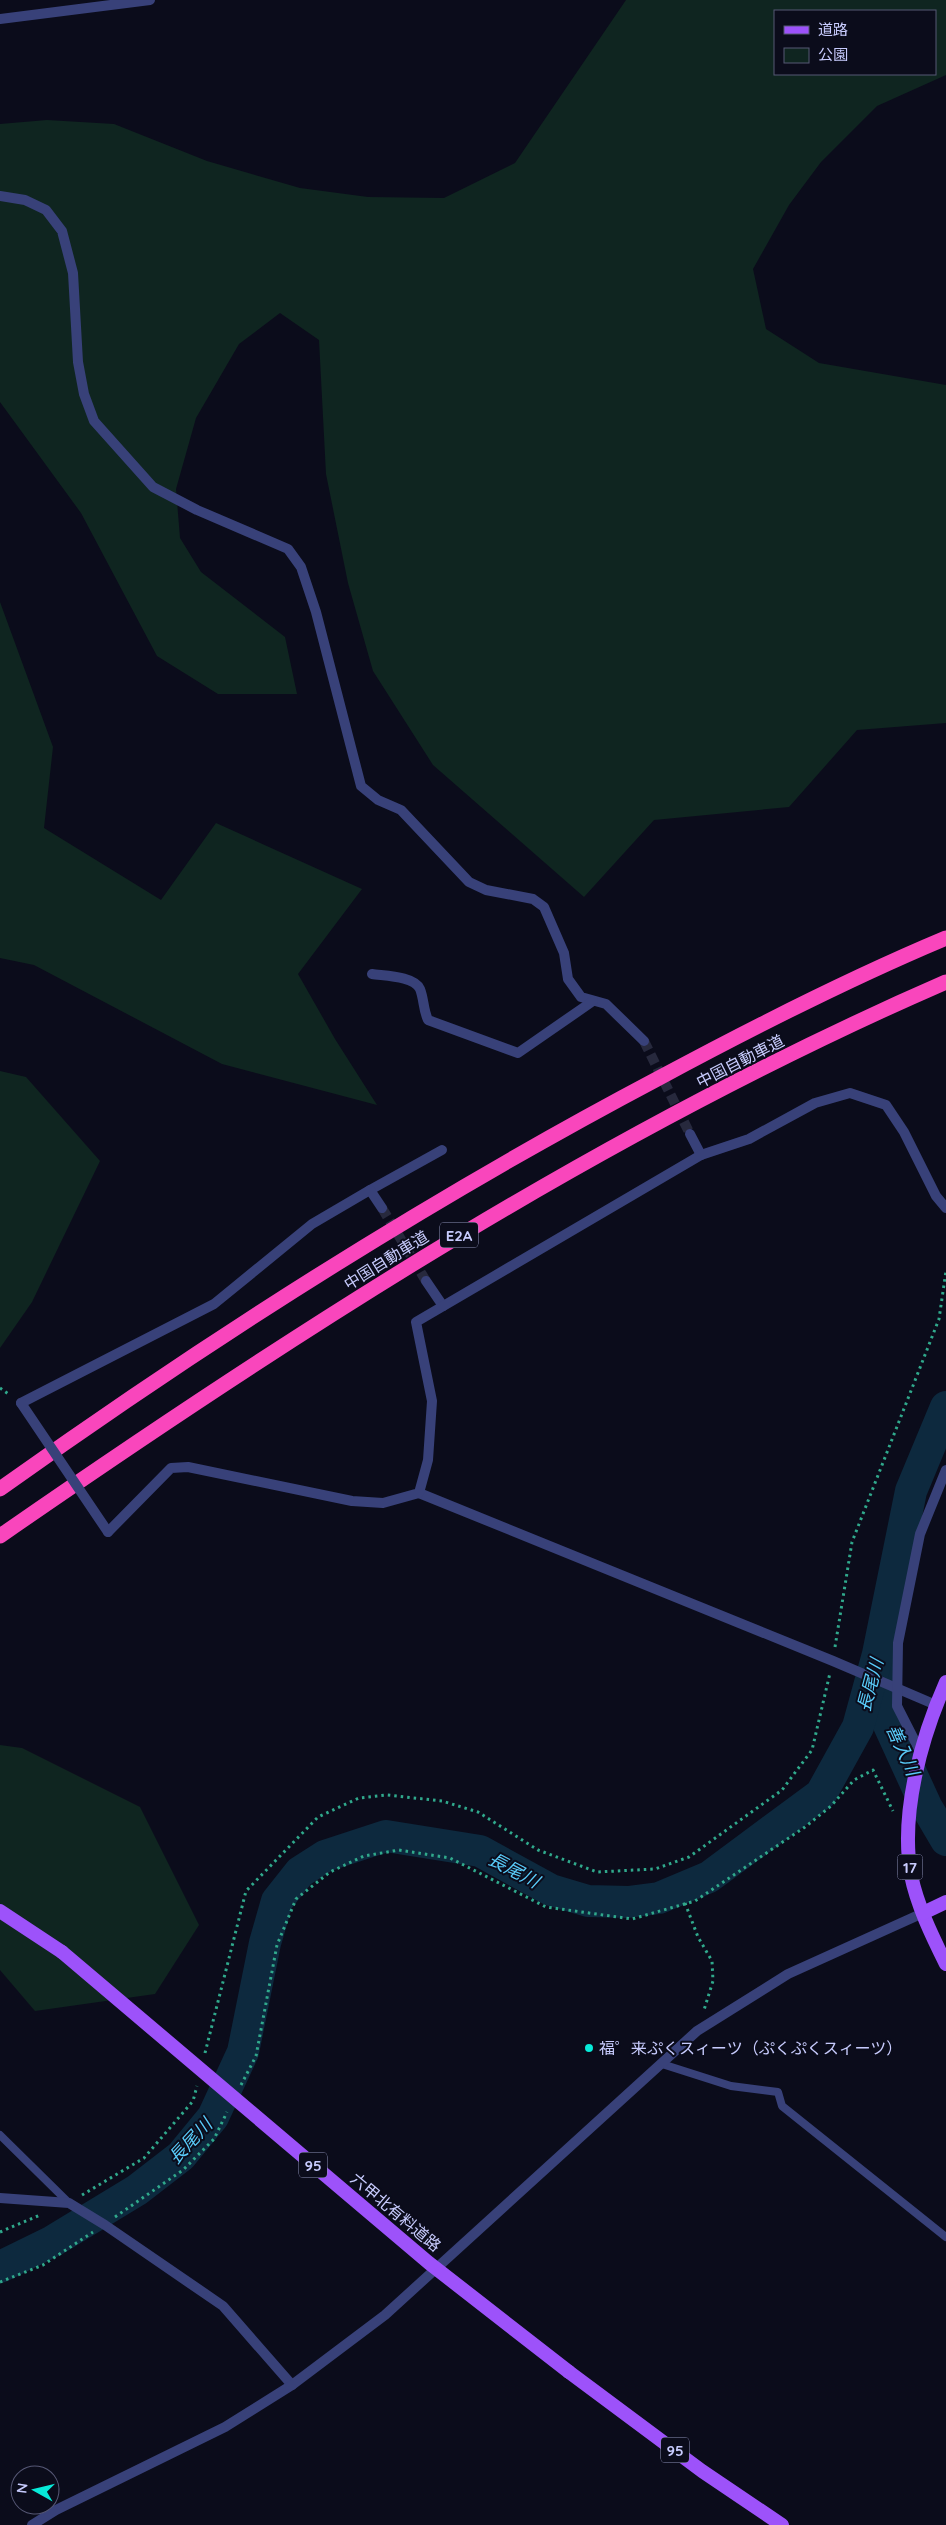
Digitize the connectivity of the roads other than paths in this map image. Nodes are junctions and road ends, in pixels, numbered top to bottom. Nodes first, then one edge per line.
1 (150, 0) edge
2 (0, 19) edge
3 (0, 196) edge
4 (946, 938) edge
5 (372, 974) dead end
6 (946, 982) edge
7 (594, 1001) junction
8 (644, 1041) tunnel mouth
9 (690, 1134) tunnel mouth
10 (442, 1150) dead end
11 (701, 1155) junction
12 (370, 1190) junction
13 (382, 1208) tunnel mouth
14 (946, 1208) edge
15 (426, 1281) tunnel mouth
16 (443, 1306) junction
17 (946, 1470) edge
18 (0, 1489) edge
19 (419, 1494) junction
20 (0, 1536) edge
21 (946, 1682) edge
22 (897, 1687) junction
23 (936, 1705) junction
24 (919, 1758) junction
25 (946, 1902) edge
26 (0, 1911) edge
27 (923, 1913) junction
28 (946, 1964) edge
29 (662, 2064) junction
30 (0, 2135) edge
31 (0, 2198) edge
32 (69, 2203) junction
33 (946, 2237) edge
34 (292, 2385) junction
35 (32, 2525) edge
36 (782, 2525) edge

1 - 2 street
3 - 7 street
4 - 18 highway, 中国自動車道 / E2A
5 - 7 street
6 - 20 highway, 中国自動車道 / E2A
7 - 8 street
9 - 11 street
10 - 12 street
11 - 14 street
11 - 16 street
12 - 13 street
12 - 19 street, bridge
15 - 16 street
16 - 19 street
17 - 22 street
19 - 22 street
21 - 23 main road, 17
22 - 23 street
22 - 24 street
23 - 24 main road, 17
24 - 27 main road, 17
25 - 27 main road
26 - 36 main road, 六甲北有料道路 / 95, bridge
27 - 28 main road, 17
27 - 29 street
29 - 33 lane
29 - 34 street
30 - 32 lane
31 - 32 street
32 - 34 street
34 - 35 street

